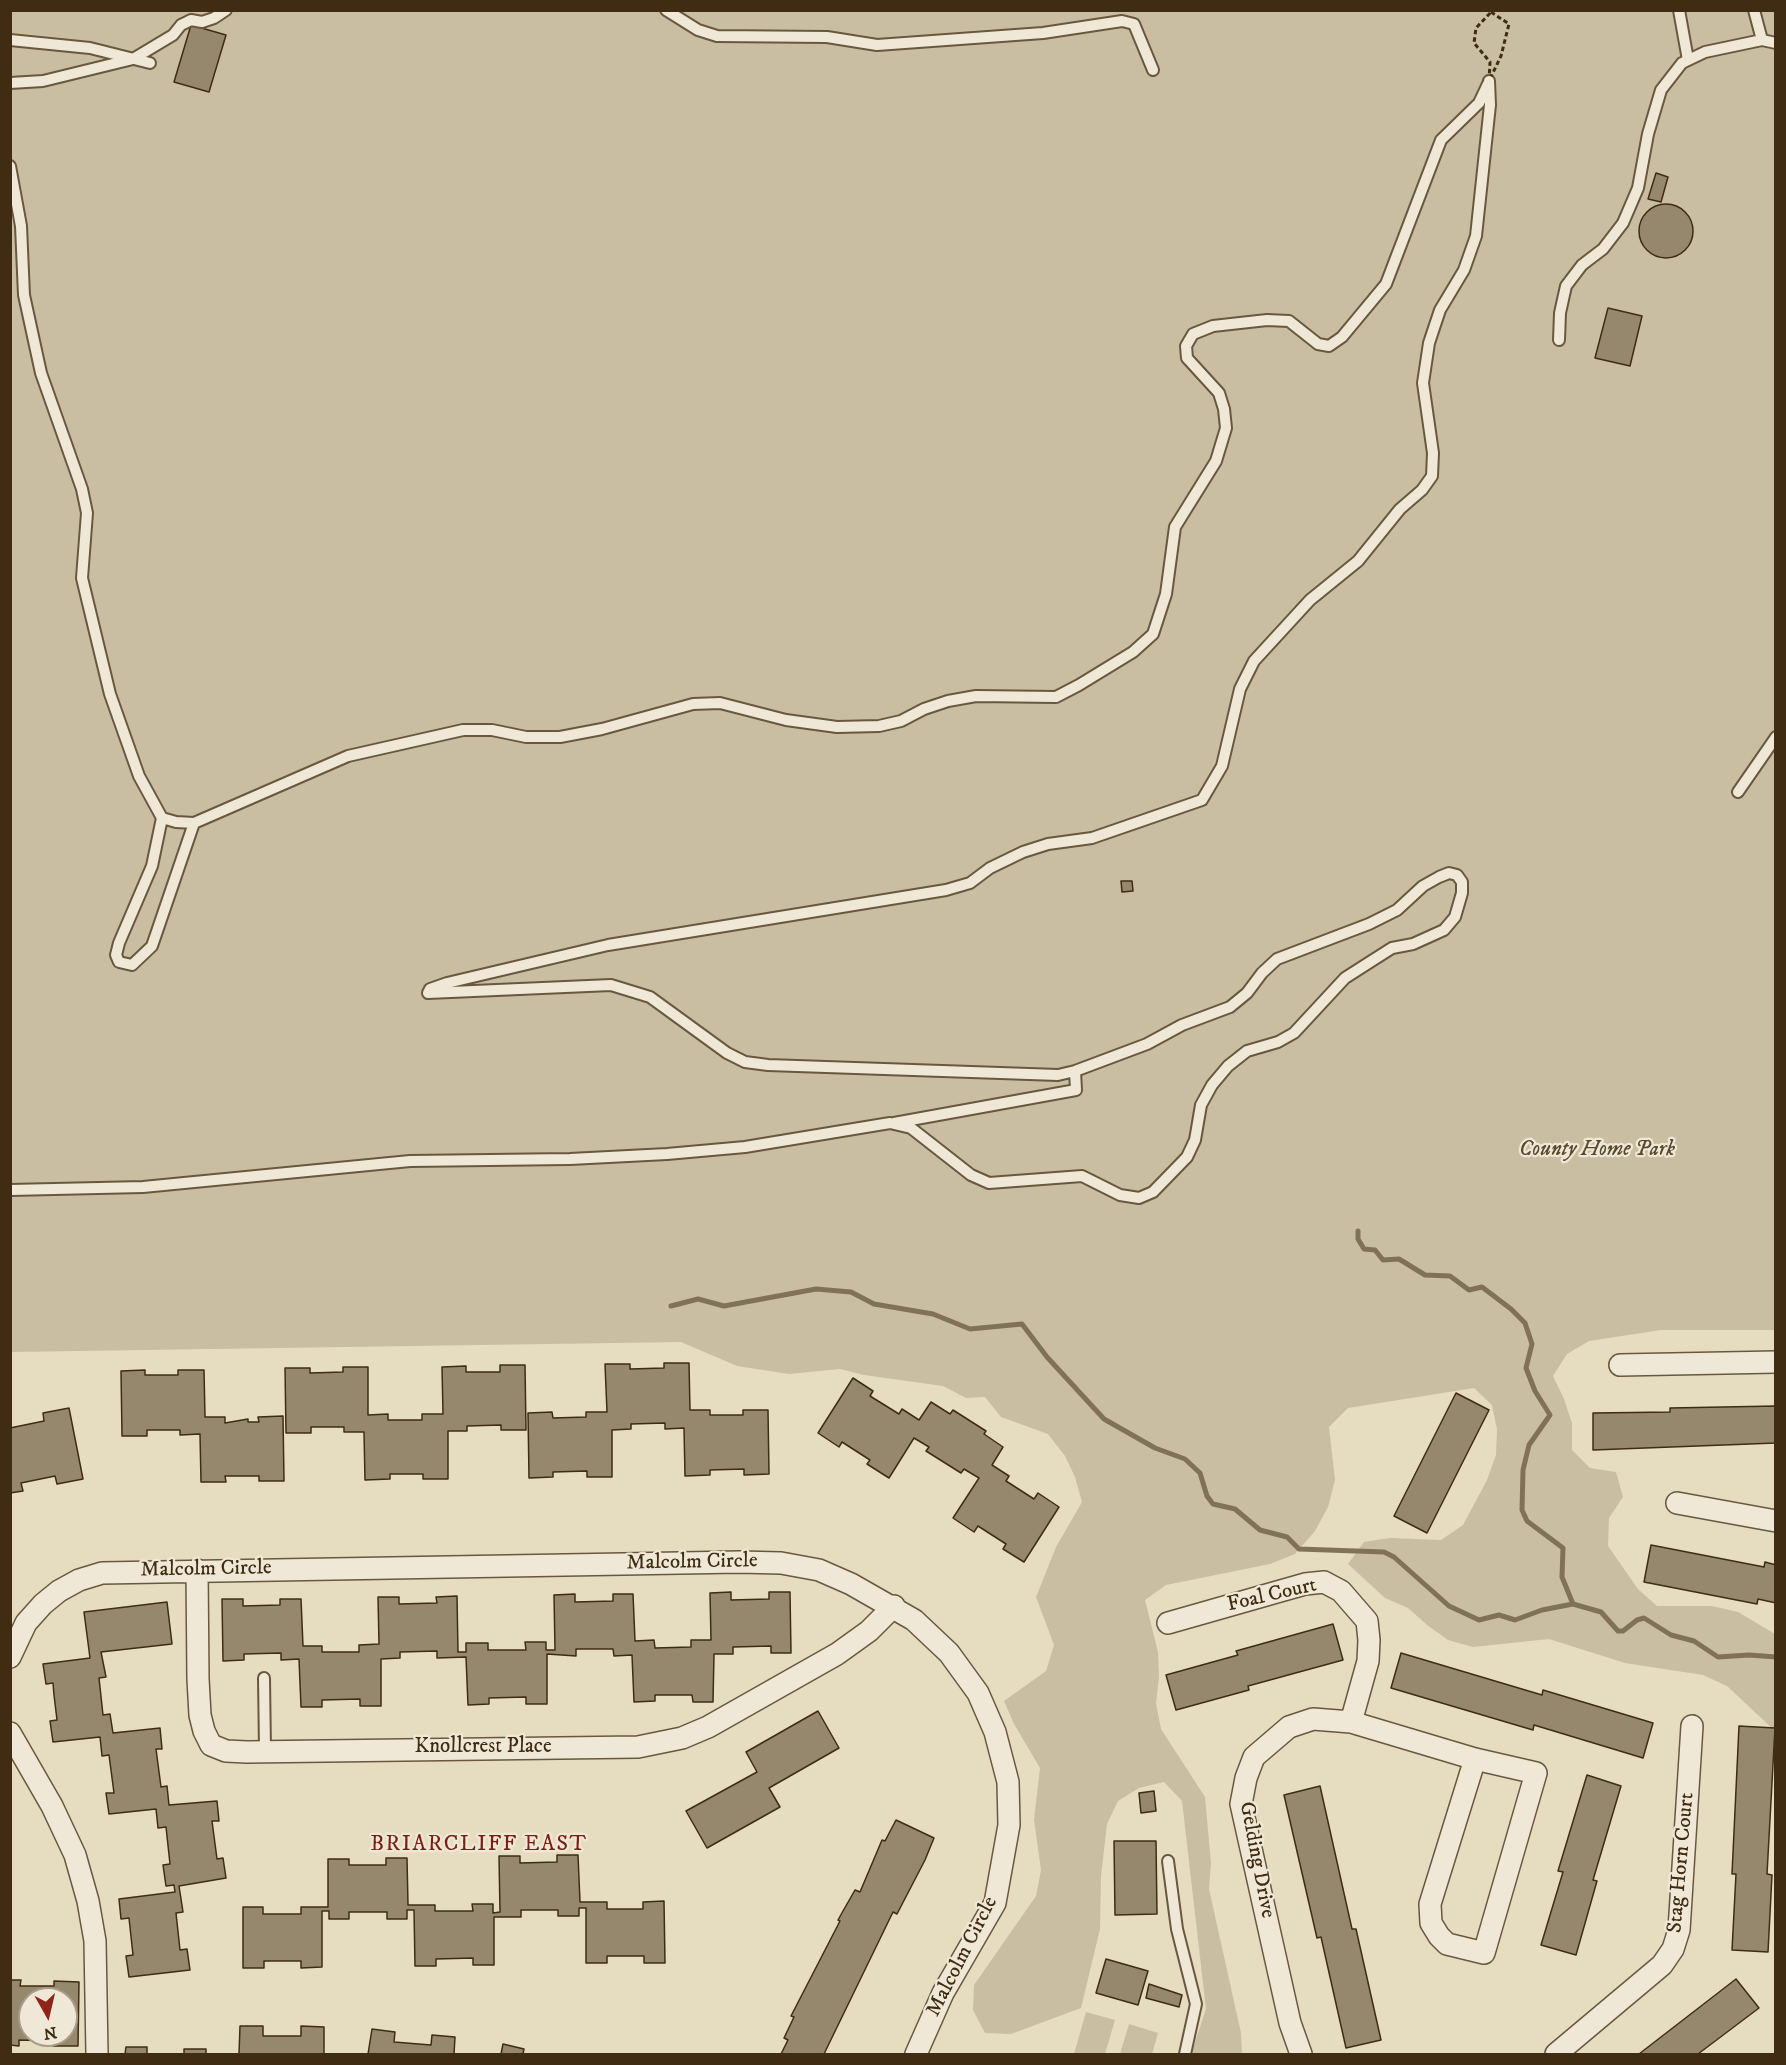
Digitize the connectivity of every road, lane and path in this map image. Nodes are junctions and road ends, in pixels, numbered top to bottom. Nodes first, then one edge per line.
1 (226, 10) edge
2 (666, 10) edge
3 (1679, 10) edge
4 (1754, 10) edge
5 (10, 40) edge
6 (1762, 40) junction
7 (1776, 43) edge
8 (133, 59) junction
9 (1688, 60) junction
10 (150, 63) dead end
11 (1153, 70) dead end
12 (1489, 81) junction
13 (10, 83) edge
14 (10, 166) edge
15 (1558, 340) dead end
16 (1776, 737) edge
17 (1738, 792) dead end
18 (162, 818) junction
19 (194, 823) junction
20 (1075, 1071) junction
21 (890, 1124) junction
22 (10, 1190) edge
23 (1776, 1362) edge
24 (1620, 1365) dead end
25 (1677, 1503) dead end
26 (1776, 1521) edge
27 (197, 1570) junction
28 (894, 1606) junction
29 (1168, 1623) dead end
30 (10, 1657) edge
31 (264, 1678) dead end
32 (1351, 1722) junction
33 (1692, 1726) dead end
34 (12, 1742) edge
35 (265, 1750) junction
36 (1474, 1759) junction
37 (1168, 1861) dead end
38 (97, 2055) edge
39 (916, 2055) edge
40 (1185, 2055) edge
41 (1301, 2055) edge
42 (1556, 2055) edge

1 - 8 lane
2 - 11 lane
3 - 9 lane
4 - 6 lane
5 - 8 lane
6 - 7 lane
6 - 9 lane
8 - 10 lane
8 - 13 lane
9 - 15 lane
12 - 12 path
12 - 19 lane
12 - 20 lane
14 - 18 lane
16 - 17 lane
18 - 19 lane
18 - 19 lane
20 - 21 lane
20 - 21 lane
21 - 22 lane
23 - 24 street
25 - 26 street
27 - 28 street, Malcolm Circle
27 - 30 street, Malcolm Circle
27 - 35 street, Knollcrest Place
28 - 35 street, Knollcrest Place
28 - 39 street, Malcolm Circle
29 - 32 street, Foal Court
31 - 35 lane
32 - 36 street, Gelding Drive
32 - 41 street, Gelding Drive
33 - 42 street, Stag Horn Court
34 - 38 street
36 - 36 street, Gelding Drive
37 - 40 lane

